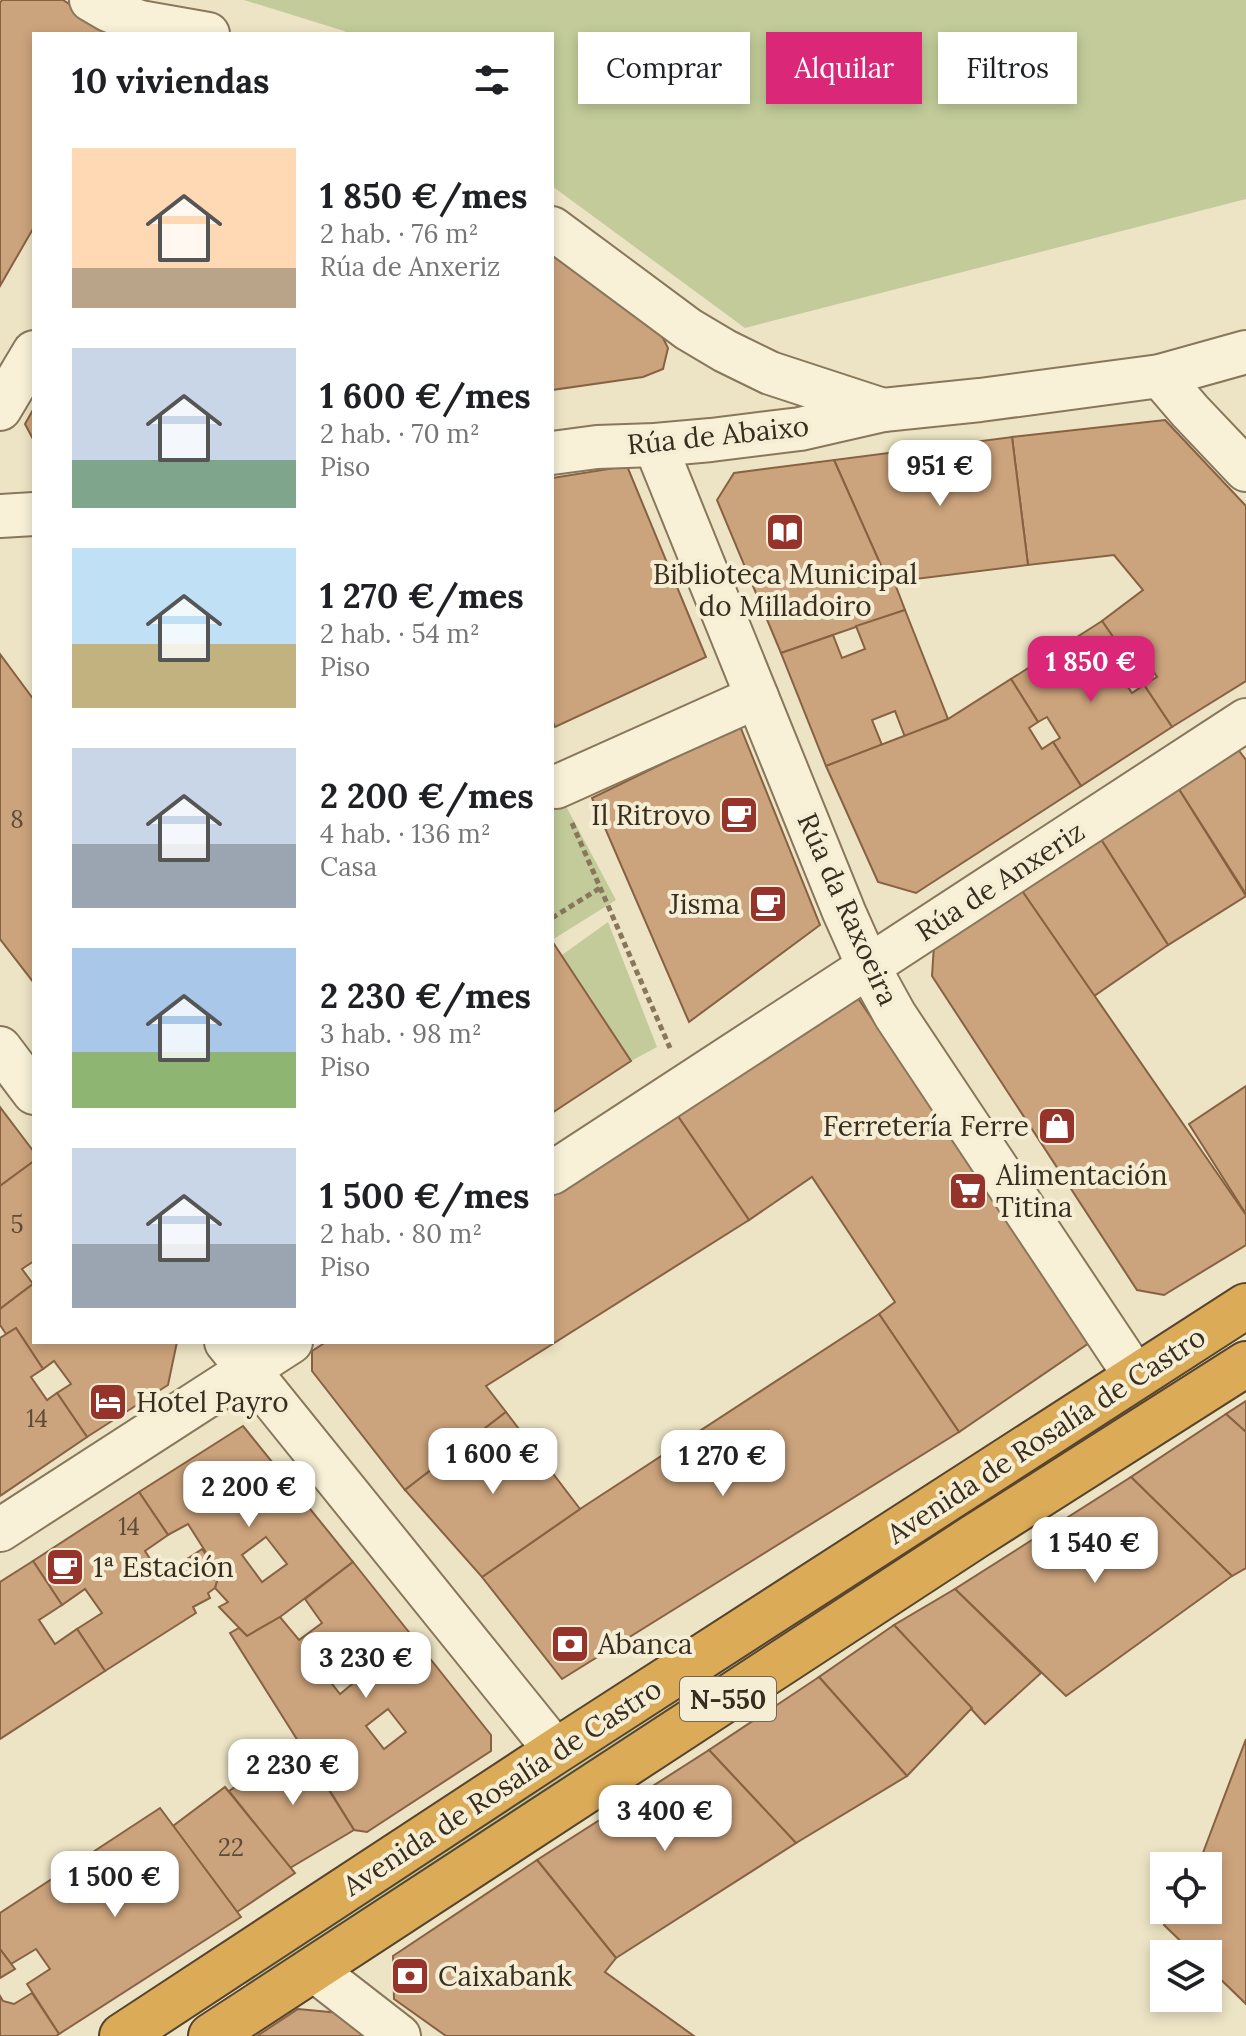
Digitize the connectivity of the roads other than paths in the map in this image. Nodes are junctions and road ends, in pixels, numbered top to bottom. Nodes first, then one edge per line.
1 (91, 0) edge
2 (221, 0) edge
3 (195, 32) edge
4 (206, 32) edge
5 (554, 229) edge
6 (1246, 352) edge
7 (32, 355) edge
8 (1160, 376) junction
9 (0, 409) edge
10 (883, 410) junction
11 (655, 445) junction
12 (554, 453) edge
13 (1246, 470) edge
14 (32, 514) edge
15 (0, 516) edge
16 (757, 697) junction
17 (1246, 720) edge
18 (556, 787) road end
19 (868, 966) junction
20 (0, 1048) edge
21 (32, 1090) edge
22 (554, 1172) edge
23 (1246, 1306) edge
24 (283, 1344) edge
25 (237, 1356) edge
26 (1246, 1364) edge
27 (1136, 1377) junction
28 (0, 1530) edge
29 (556, 1751) junction
30 (314, 1970) junction
31 (122, 2036) edge
32 (211, 2036) edge
33 (399, 2036) edge

1 - 3 street
2 - 4 street
5 - 10 street
6 - 8 street, Rúa de Abaixo
7 - 9 street
8 - 10 street, Rúa de Abaixo
8 - 13 street
10 - 11 street, Rúa de Abaixo
11 - 12 street, Rúa de Abaixo
11 - 16 street, Rúa da Raxoeira
14 - 15 street
16 - 18 street
16 - 19 street, Rúa da Raxoeira
17 - 19 street, Rúa de Anxeriz
19 - 22 street, Rúa de Anxeriz
19 - 27 street, Rúa da Raxoeira
20 - 21 street
23 - 27 highway, Avenida de Rosalía de Castro / N-550
24 - 25 street
25 - 28 street
25 - 29 street
26 - 30 highway, Avenida de Rosalía de Castro / N-550
27 - 29 highway, Avenida de Rosalía de Castro / N-550
29 - 31 highway, Avenida de Rosalía de Castro / N-550
30 - 32 highway, Avenida de Rosalía de Castro / N-550
30 - 33 street

